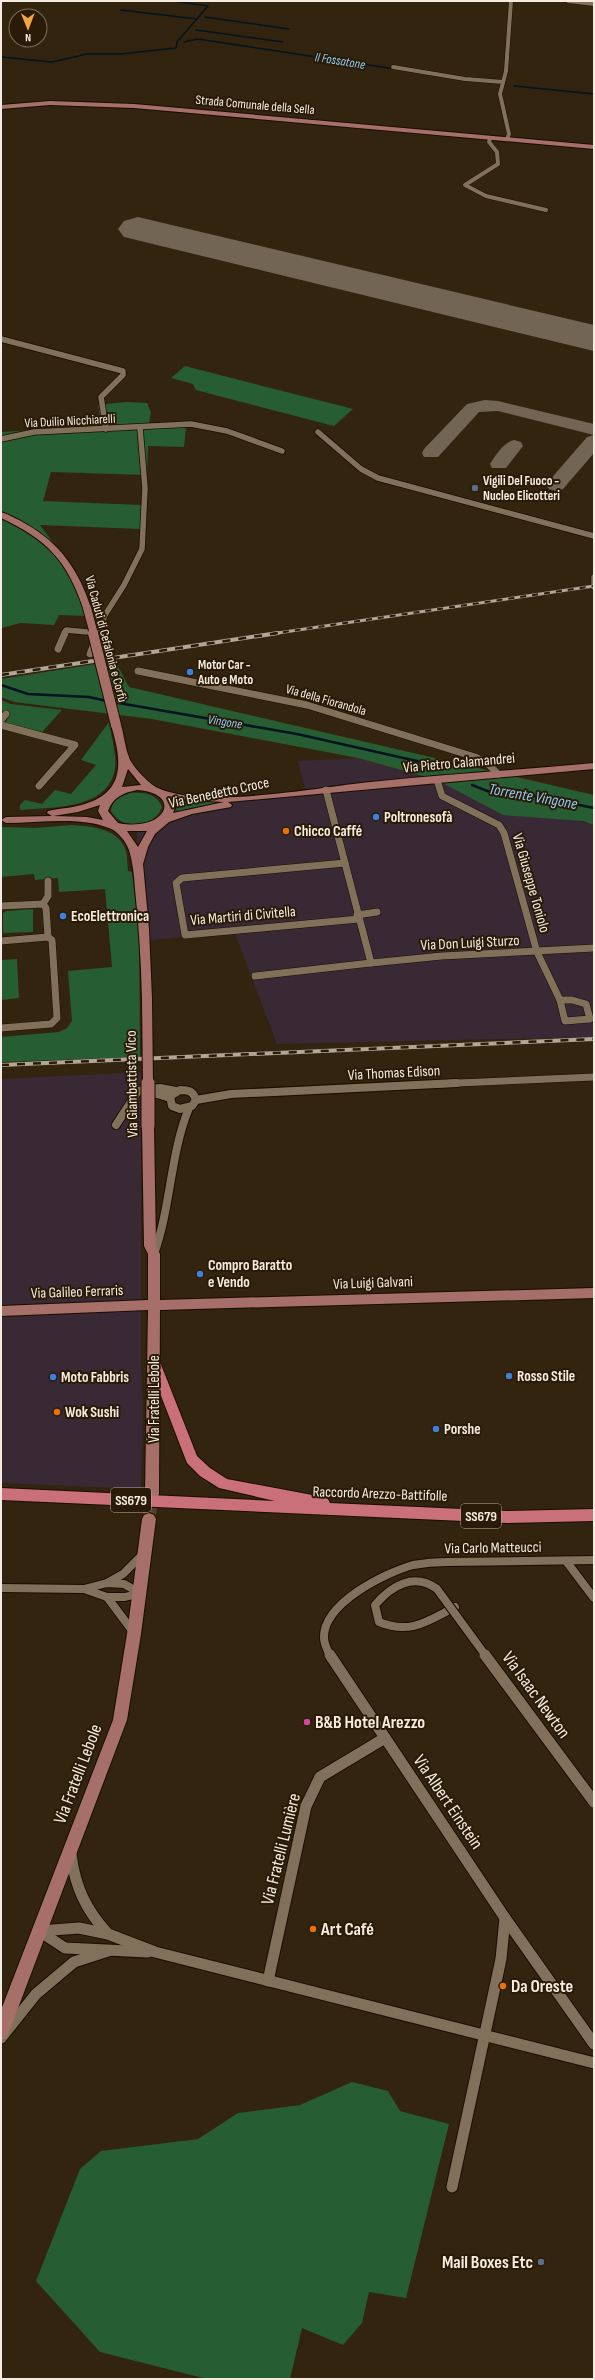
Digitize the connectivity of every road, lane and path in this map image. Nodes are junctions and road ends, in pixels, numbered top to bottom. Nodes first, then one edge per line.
1 (511, 1) edge
2 (568, 1) edge
3 (594, 4) edge
4 (393, 67) dead end
5 (504, 82) junction
6 (1, 106) edge
7 (490, 139) junction
8 (507, 139) junction
9 (594, 147) edge
10 (546, 210) dead end
11 (1, 339) edge
12 (140, 428) junction
13 (106, 429) junction
14 (318, 432) dead end
15 (1, 439) edge
16 (282, 451) dead end
17 (1, 515) edge
18 (594, 536) edge
19 (594, 577) edge
20 (594, 587) edge
21 (98, 633) junction
22 (58, 649) dead end
23 (90, 654) dead end
24 (138, 671) dead end
25 (6, 714) dead end
26 (1, 720) edge
27 (1, 725) edge
28 (124, 758) junction
29 (594, 766) edge
30 (494, 775) junction
31 (439, 780) junction
32 (39, 786) dead end
33 (326, 790) junction
34 (155, 791) junction
35 (285, 794) junction
36 (112, 796) junction
37 (4, 820) edge
38 (161, 822) junction
39 (115, 825) junction
40 (138, 863) junction
41 (345, 863) junction
42 (48, 881) dead end
43 (42, 904) junction
44 (1, 906) edge
45 (376, 912) dead end
46 (358, 917) junction
47 (48, 937) junction
48 (1, 941) edge
49 (594, 948) edge
50 (538, 952) junction
51 (371, 963) junction
52 (255, 976) dead end
53 (560, 1000) junction
54 (1, 1028) edge
55 (594, 1077) edge
56 (176, 1091) junction
57 (192, 1092) junction
58 (231, 1094) junction
59 (170, 1098) junction
60 (196, 1100) junction
61 (129, 1102) junction
62 (189, 1108) junction
63 (116, 1125) dead end
64 (154, 1254) junction
65 (594, 1293) edge
66 (153, 1305) junction
67 (1, 1311) edge
68 (154, 1362) junction
69 (1, 1494) edge
70 (152, 1494) tunnel mouth
71 (367, 1511) junction
72 (594, 1515) edge
73 (149, 1519) tunnel mouth
74 (145, 1553) junction
75 (594, 1560) edge
76 (566, 1561) junction
77 (393, 1572) joint
78 (107, 1583) junction
79 (1, 1588) edge
80 (84, 1589) junction
81 (140, 1593) junction
82 (107, 1597) junction
83 (594, 1598) edge
84 (455, 1607) dead end
85 (134, 1634) junction
86 (385, 1738) junction
87 (594, 1802) edge
88 (71, 1848) junction
89 (505, 1918) junction
90 (40, 1931) junction
91 (108, 1934) junction
92 (108, 1951) junction
93 (155, 1952) junction
94 (268, 1981) junction
95 (1, 2032) edge
96 (483, 2035) junction
97 (1, 2038) edge
98 (594, 2044) edge
99 (594, 2063) edge
100 (452, 2187) dead end

1 - 5 street
2 - 3 street
4 - 5 street
5 - 8 street
6 - 7 street, Strada Comunale della Sella
7 - 8 street, Strada Comunale della Sella
7 - 10 street
8 - 9 street, Strada Comunale della Sella
11 - 13 street
12 - 13 street, Via Duilio Nicchiarelli
12 - 16 street, Via Duilio Nicchiarelli
12 - 21 street
13 - 15 street, Via Duilio Nicchiarelli
14 - 18 street
17 - 28 street, Via Caduti di Cefalonia e Corfù, bridge
19 - 20 street
21 - 22 street
21 - 23 street
24 - 30 street, Via della Fiorandola
25 - 26 street
27 - 32 street
28 - 34 street, Via Caduti di Cefalonia e Corfù
28 - 36 street, Via Caduti di Cefalonia e Corfù
29 - 30 street, Via Pietro Calamandrei
30 - 31 street, Via Pietro Calamandrei
31 - 33 street, Via Pietro Calamandrei
31 - 50 street, Via Giuseppe Toniolo
33 - 35 street, Via Benedetto Croce
33 - 41 street
34 - 35 street, Via Benedetto Croce
34 - 36 street, Via Benedetto Croce
34 - 38 street, Via Benedetto Croce
35 - 38 street, Via Benedetto Croce
36 - 37 street, Via Benedetto Croce
36 - 39 street
37 - 39 street, Via Benedetto Croce
38 - 39 street, Via Benedetto Croce
38 - 40 street, Via Giambattista Vico
39 - 40 street, Via Giambattista Vico
40 - 64 street, Via Giambattista Vico, bridge
41 - 46 street
41 - 46 street, Via Martiri di Civitella
42 - 43 street
43 - 44 street
43 - 47 street
45 - 46 street
46 - 51 street
47 - 48 street
47 - 54 street
49 - 50 street, Via Don Luigi Sturzo
50 - 51 street, Via Don Luigi Sturzo
50 - 53 street, Via Giuseppe Toniolo
51 - 52 street, Via Don Luigi Sturzo
53 - 53 street, Via Giuseppe Toniolo
55 - 58 street, Via Thomas Edison
56 - 57 street
56 - 59 street
56 - 61 street
57 - 58 street
57 - 60 street
58 - 60 street, Via Thomas Edison
59 - 61 street
59 - 62 street
60 - 62 street
61 - 63 street
62 - 64 street
64 - 66 street, Via Giambattista Vico
65 - 66 street, Via Luigi Galvani
66 - 67 street, Via Galileo Ferraris
66 - 68 street, Via Fratelli Lebole
68 - 70 street, Via Fratelli Lebole
68 - 71 main road
69 - 71 main road, Raccordo Arezzo-Battifolle / SS679
71 - 72 main road, Raccordo Arezzo-Battifolle / SS679
73 - 74 street, Via Fratelli Lebole
74 - 78 street
74 - 81 street, Via Fratelli Lebole
75 - 76 street, Via Carlo Matteucci
76 - 77 street, Via Carlo Matteucci
76 - 83 street
77 - 86 street, Via Albert Einstein
78 - 80 street
78 - 81 street
79 - 80 street
80 - 82 street
81 - 82 street
81 - 85 street, Via Fratelli Lebole
82 - 85 street
84 - 87 street, Via Isaac Newton, bridge
85 - 88 street, Via Fratelli Lebole
86 - 89 street, Via Albert Einstein
86 - 94 street, Via Fratelli Lumière
88 - 90 street, Via Fratelli Lebole
88 - 91 street
89 - 96 street
89 - 98 street, Via Albert Einstein
90 - 91 street
90 - 92 street
90 - 95 street, Via Fratelli Lebole
91 - 93 street
92 - 93 street
92 - 97 street
93 - 94 street
94 - 96 street
96 - 99 street
96 - 100 street

